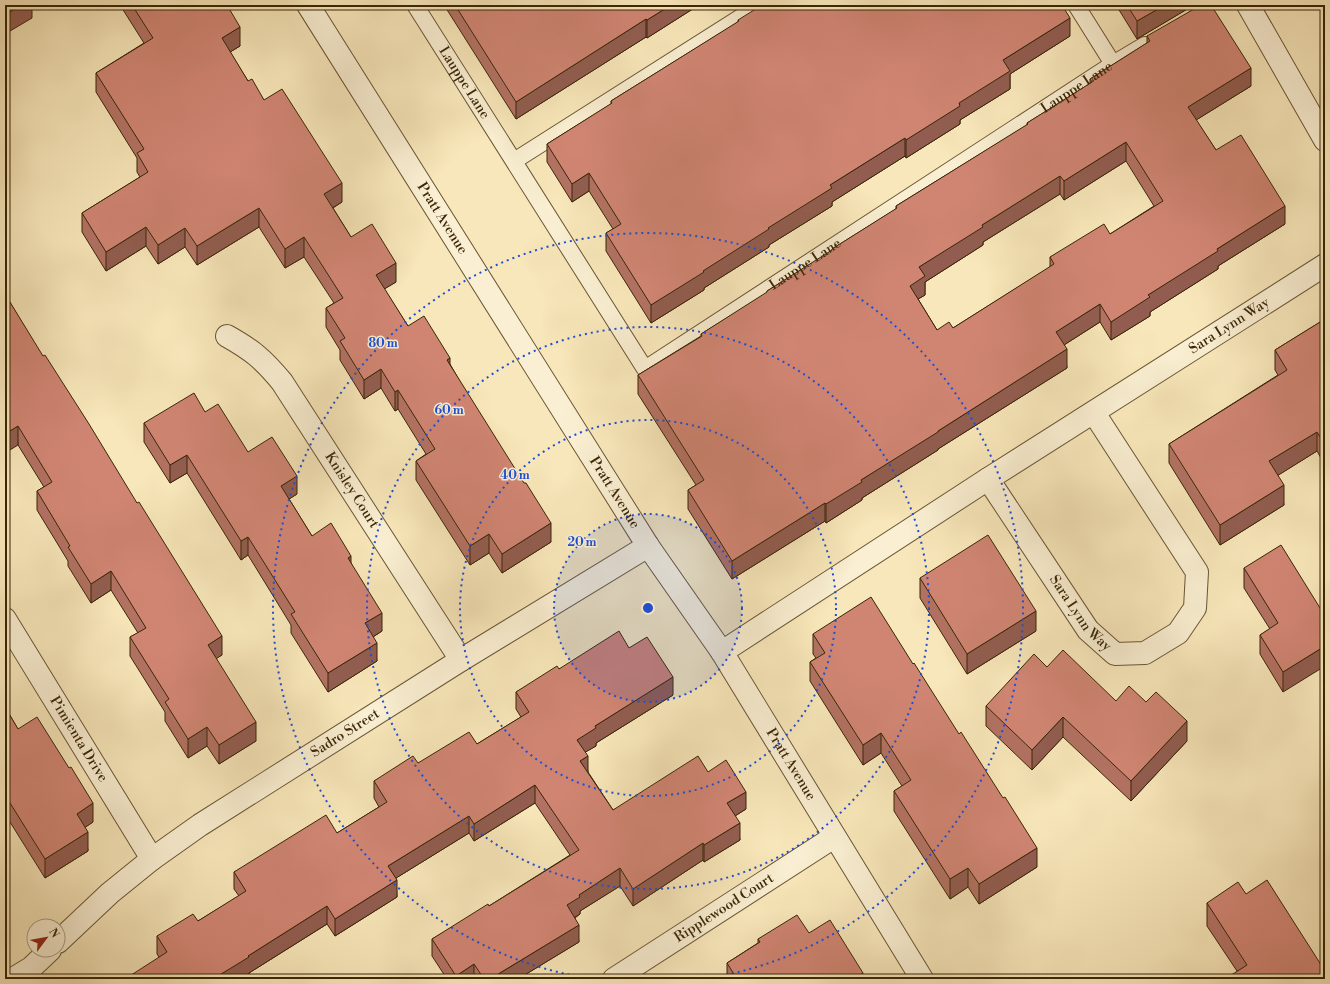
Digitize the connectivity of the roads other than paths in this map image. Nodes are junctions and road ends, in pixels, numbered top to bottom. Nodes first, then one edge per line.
1 (308, 5) edge
2 (415, 5) edge
3 (760, 5) edge
4 (1076, 5) edge
5 (1248, 5) edge
6 (1159, 37) edge
7 (1113, 64) junction
8 (1325, 140) edge
9 (514, 161) junction
10 (1325, 265) edge
11 (227, 336) dead end
12 (1094, 412) junction
13 (988, 480) junction
14 (648, 546) junction
15 (5, 618) edge
16 (722, 652) junction
17 (460, 660) junction
18 (834, 837) junction
19 (152, 859) junction
20 (66, 934) edge
21 (42, 958) edge
22 (13, 979) edge
23 (614, 979) edge
24 (922, 979) edge

1 - 14 street, Pratt Avenue
2 - 9 lane, Lauppe Lane
3 - 9 lane
4 - 7 lane, Lauppe Lane
5 - 8 street
6 - 7 lane
7 - 9 lane, Lauppe Lane
10 - 12 street, Sara Lynn Way
11 - 17 street, Knisley Court
12 - 13 street, Sara Lynn Way
12 - 13 street, Sara Lynn Way
13 - 16 street, Sara Lynn Way
14 - 16 street, Pratt Avenue
14 - 17 street, Sadro Street
15 - 19 street, Pimienta Drive
16 - 18 street, Pratt Avenue
17 - 19 street, Sadro Street
18 - 23 street, Ripplewood Court
18 - 24 street, Pratt Avenue
19 - 20 street, Sadro Street
21 - 22 street

